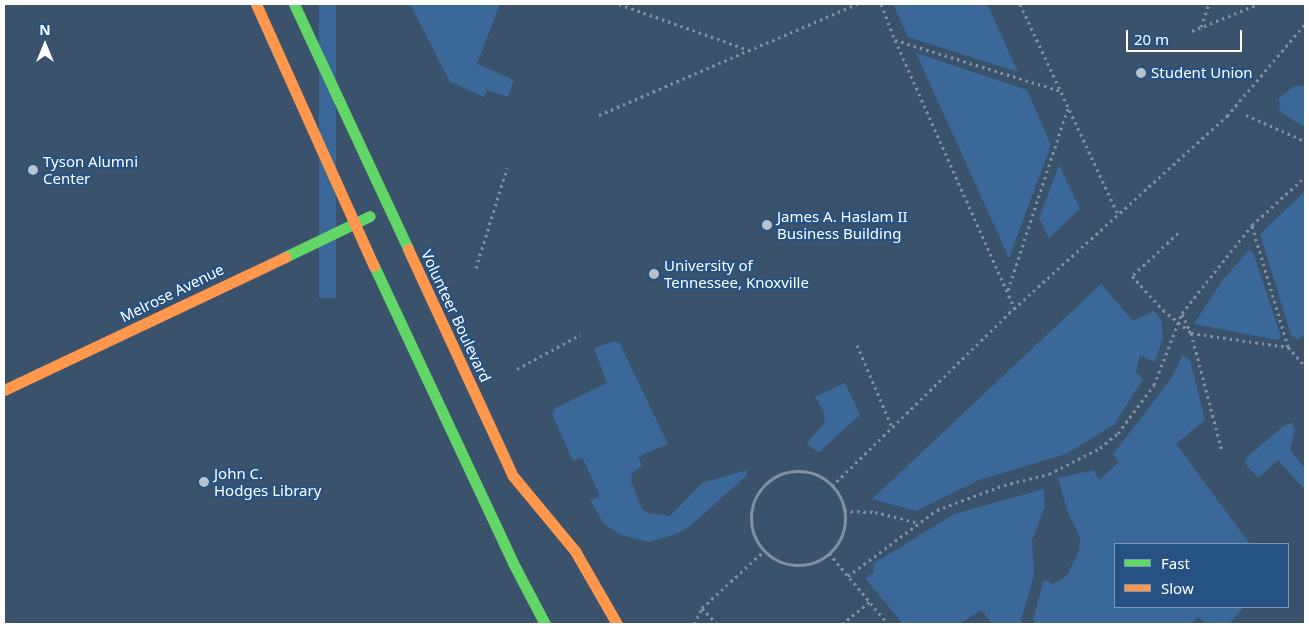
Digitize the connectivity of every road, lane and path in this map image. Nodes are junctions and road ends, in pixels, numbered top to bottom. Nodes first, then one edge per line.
1 (256, 4) edge
2 (294, 4) edge
3 (619, 4) edge
4 (857, 4) edge
5 (881, 4) edge
6 (1020, 4) edge
7 (1210, 4) edge
8 (1258, 4) edge
9 (1305, 24) edge
10 (1200, 28) junction
11 (1192, 31) dead end
12 (894, 40) junction
13 (750, 50) junction
14 (1061, 92) junction
15 (1068, 108) junction
16 (599, 116) dead end
17 (1246, 116) dead end
18 (1305, 141) edge
19 (507, 168) dead end
20 (1305, 177) edge
21 (388, 207) junction
22 (1119, 216) junction
23 (354, 223) junction
24 (1252, 225) junction
25 (1178, 233) dead end
26 (476, 268) dead end
27 (1008, 291) junction
28 (1015, 309) junction
29 (1182, 313) junction
30 (1178, 324) junction
31 (1190, 333) junction
32 (580, 335) dead end
33 (857, 345) dead end
34 (1288, 347) junction
35 (1305, 366) edge
36 (516, 369) dead end
37 (4, 390) edge
38 (892, 427) junction
39 (1222, 451) dead end
40 (832, 486) junction
41 (844, 511) junction
42 (920, 523) junction
43 (764, 551) junction
44 (829, 553) junction
45 (848, 576) junction
46 (869, 602) junction
47 (702, 608) junction
48 (545, 624) edge
49 (617, 624) edge
50 (694, 624) edge
51 (717, 624) edge
52 (842, 624) edge
53 (888, 624) edge

1 - 23 street
2 - 21 street, Volunteer Boulevard
3 - 13 path
4 - 13 path
5 - 12 path
6 - 14 path
7 - 10 path
8 - 10 path
9 - 22 path
10 - 11 path
12 - 14 path
12 - 27 path
13 - 16 path
14 - 15 path
15 - 22 path
15 - 27 path
17 - 18 path
19 - 26 path
20 - 24 path
21 - 23 street, Melrose Avenue
21 - 49 street, Volunteer Boulevard
22 - 28 path
23 - 37 street, Melrose Avenue
23 - 48 street
24 - 29 path
24 - 34 path
25 - 30 path
27 - 28 path
28 - 38 path
29 - 30 path
29 - 31 path
30 - 31 path
30 - 42 path
31 - 34 path
31 - 39 path
32 - 36 path
33 - 38 path
34 - 35 path
38 - 40 path
40 - 41 path
40 - 43 path
41 - 42 path
41 - 44 path
42 - 45 path
43 - 44 path
43 - 47 path
44 - 45 path
45 - 46 path
46 - 52 path
46 - 53 path
47 - 50 path
47 - 51 path

